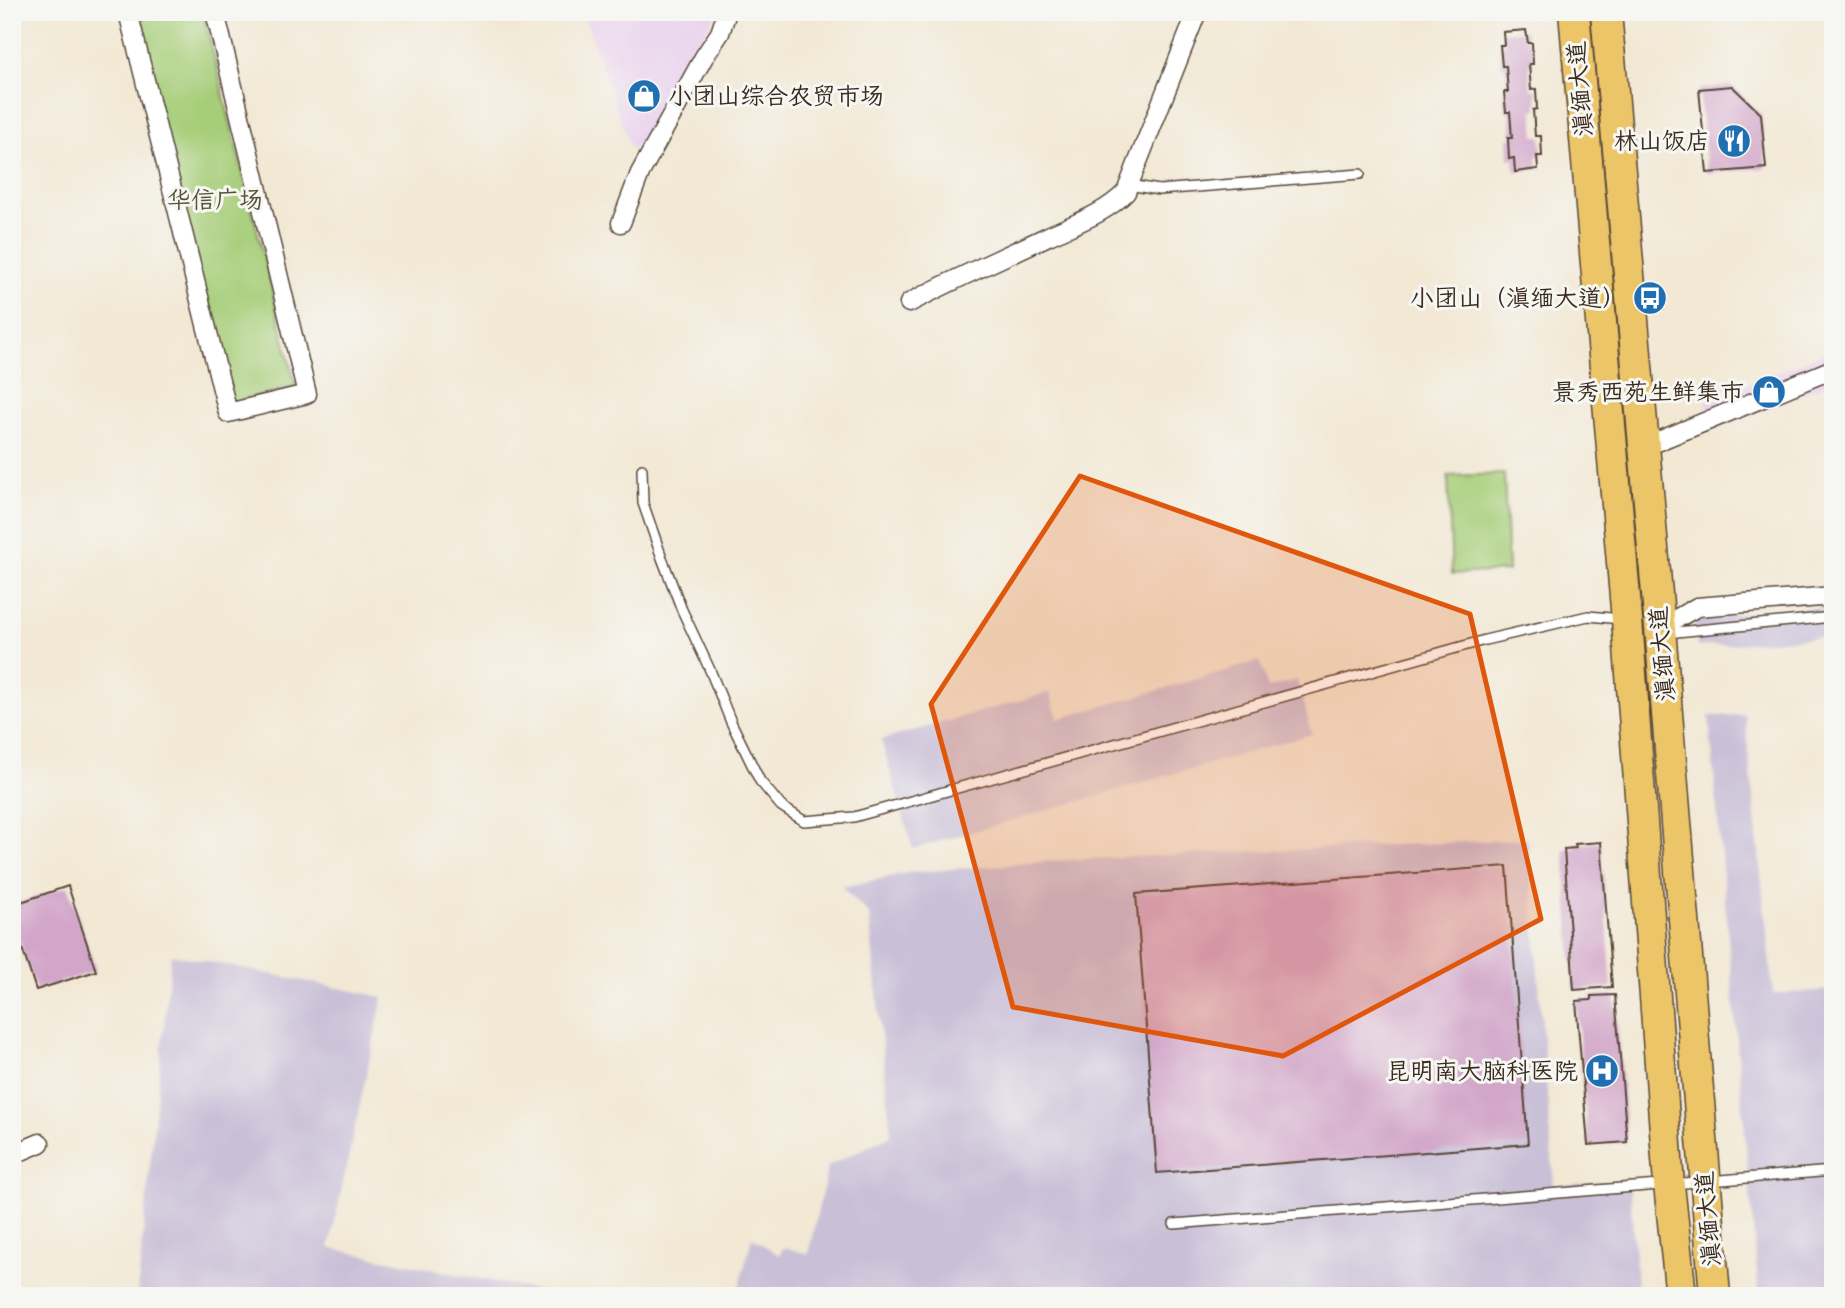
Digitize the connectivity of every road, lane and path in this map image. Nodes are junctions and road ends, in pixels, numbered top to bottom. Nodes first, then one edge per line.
1 (128, 12) edge
2 (215, 12) edge
3 (727, 12) edge
4 (1197, 12) edge
5 (1574, 12) edge
6 (1606, 12) edge
7 (1360, 174) dead end
8 (1129, 185) junction
9 (621, 223) dead end
10 (909, 303) dead end
11 (1833, 369) edge
12 (1644, 447) junction
13 (642, 469) dead end
14 (1833, 596) edge
15 (1833, 617) edge
16 (1627, 620) junction
17 (1660, 631) junction
18 (40, 1143) dead end
19 (12, 1155) edge
20 (1833, 1171) edge
21 (1705, 1181) junction
22 (1670, 1185) junction
23 (1174, 1224) dead end
24 (1681, 1296) edge
25 (1715, 1296) edge

1 - 2 street
3 - 9 street
4 - 8 street
5 - 16 main road, 滇缅大道
6 - 12 main road, 滇缅大道
7 - 8 lane
8 - 10 street
11 - 12 street
12 - 17 main road, 滇缅大道
13 - 16 lane
14 - 17 street
15 - 17 lane
16 - 22 main road, 滇缅大道
17 - 21 main road, 滇缅大道
18 - 19 street
20 - 21 lane
21 - 22 lane
21 - 25 main road, 滇缅大道
22 - 23 lane
22 - 24 main road, 滇缅大道

